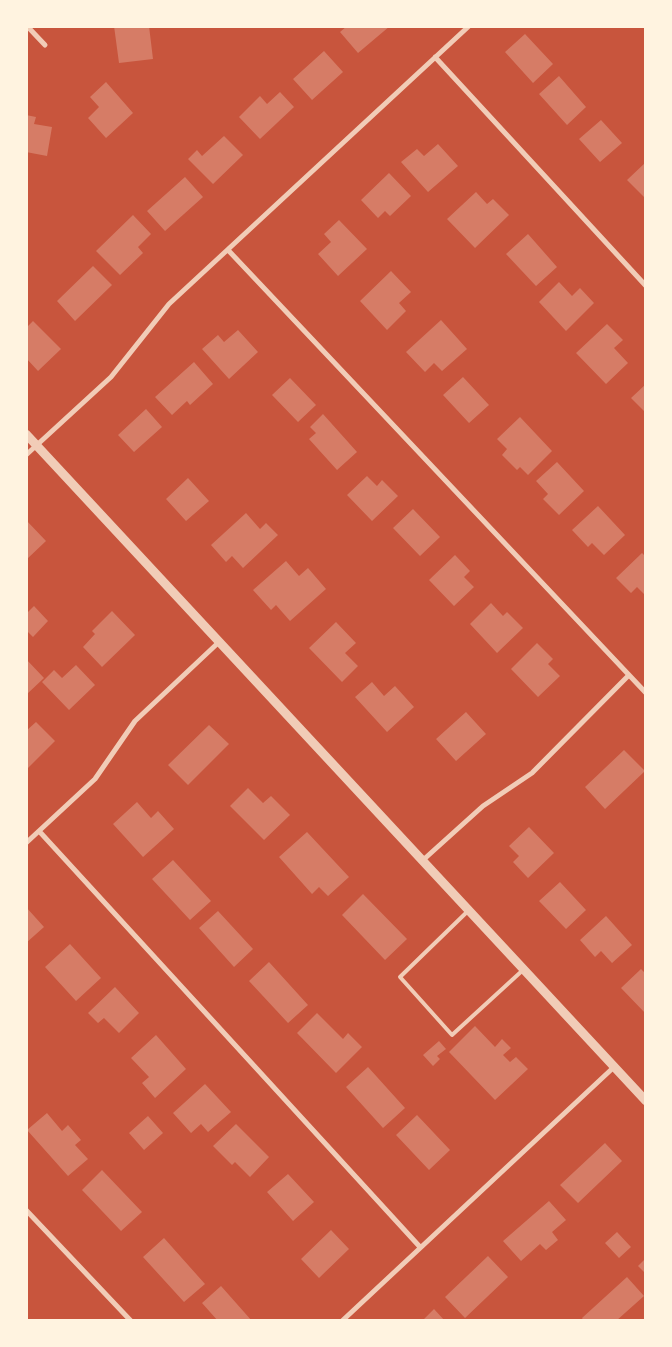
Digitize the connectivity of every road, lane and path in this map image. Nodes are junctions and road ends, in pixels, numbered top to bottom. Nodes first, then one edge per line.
1 (27, 26) edge
2 (468, 26) edge
3 (45, 45) dead end
4 (435, 57) junction
5 (228, 250) junction
6 (646, 286) edge
7 (26, 434) edge
8 (37, 445) junction
9 (26, 455) edge
10 (219, 642) junction
11 (629, 674) junction
12 (646, 693) edge
13 (39, 832) junction
14 (26, 843) edge
15 (422, 861) junction
16 (469, 910) junction
17 (523, 970) junction
18 (614, 1067) junction
19 (646, 1101) edge
20 (26, 1210) edge
21 (420, 1247) junction
22 (131, 1321) edge
23 (342, 1321) edge

1 - 3 street
2 - 4 street
4 - 5 street
4 - 6 street
5 - 8 street
5 - 11 street
7 - 8 street
8 - 9 street
8 - 10 street
10 - 13 street
10 - 15 street
11 - 12 street
11 - 15 street
13 - 14 street
13 - 21 street
15 - 16 street
16 - 17 street
16 - 17 lane
17 - 18 street
18 - 19 street
18 - 21 street
20 - 22 street
21 - 23 street

